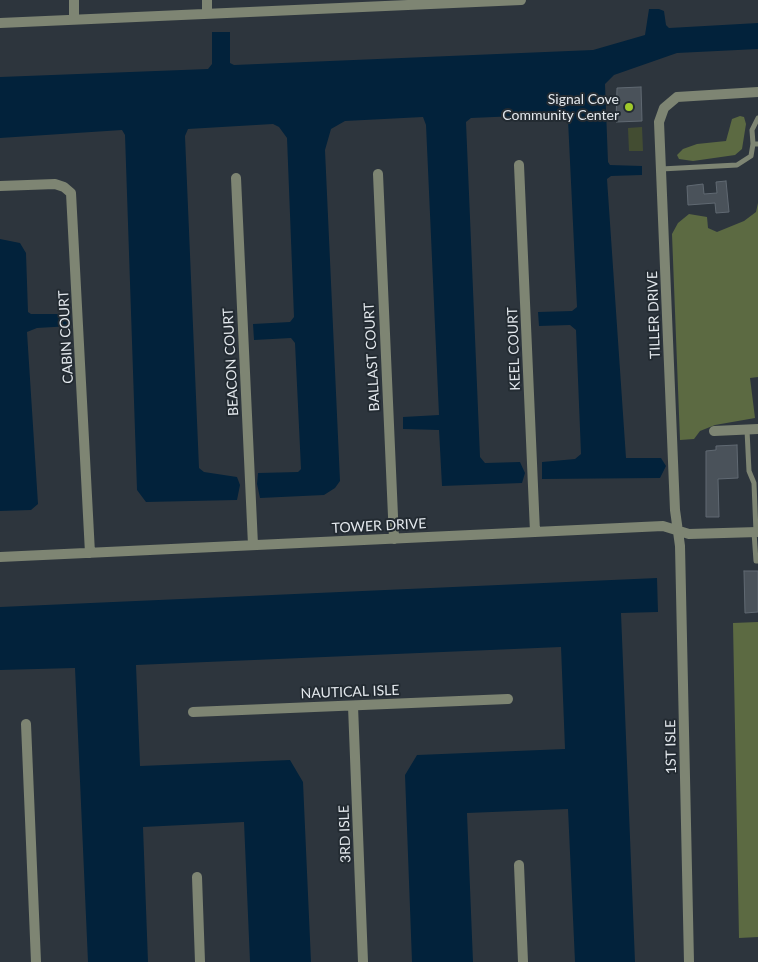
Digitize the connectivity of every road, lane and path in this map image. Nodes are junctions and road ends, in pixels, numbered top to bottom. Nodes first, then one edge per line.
1 (74, 0) edge
2 (207, 0) edge
3 (521, 0) edge
4 (474, 1) edge
5 (343, 4) edge
6 (207, 14) junction
7 (74, 20) junction
8 (0, 23) edge
9 (758, 92) edge
10 (758, 118) edge
11 (756, 144) edge
12 (520, 164) dead end
13 (661, 170) junction
14 (378, 174) dead end
15 (236, 178) dead end
16 (0, 186) edge
17 (746, 430) junction
18 (758, 430) edge
19 (714, 431) dead end
20 (678, 531) junction
21 (535, 532) junction
22 (756, 532) edge
23 (394, 539) junction
24 (253, 545) junction
25 (90, 552) junction
26 (0, 557) edge
27 (758, 561) edge
28 (508, 699) dead end
29 (353, 706) junction
30 (193, 712) dead end
31 (26, 724) dead end
32 (520, 865) dead end
33 (197, 877) dead end
34 (36, 962) edge
35 (200, 962) edge
36 (363, 962) edge
37 (524, 962) edge
38 (689, 962) edge

1 - 7 street
2 - 6 street
3 - 4 street
4 - 5 street
5 - 6 street
6 - 7 street
7 - 8 street
9 - 13 street, TILLER DRIVE
10 - 11 lane
11 - 13 lane
12 - 21 street, KEEL COURT
13 - 20 street, TILLER DRIVE
14 - 23 street, BALLAST COURT
15 - 24 street, BEACON COURT
16 - 25 street, CABIN COURT
17 - 18 street
17 - 19 street
17 - 22 lane
20 - 21 street, TOWER DRIVE
20 - 22 street, TOWER DRIVE
20 - 38 street, 1ST ISLE
21 - 23 street, TOWER DRIVE
22 - 27 lane
23 - 24 street, TOWER DRIVE
24 - 25 street, TOWER DRIVE
25 - 26 street, TOWER DRIVE
28 - 29 street, NAUTICAL ISLE
29 - 30 street, NAUTICAL ISLE
29 - 36 street, 3RD ISLE
31 - 34 street
32 - 37 street
33 - 35 street

